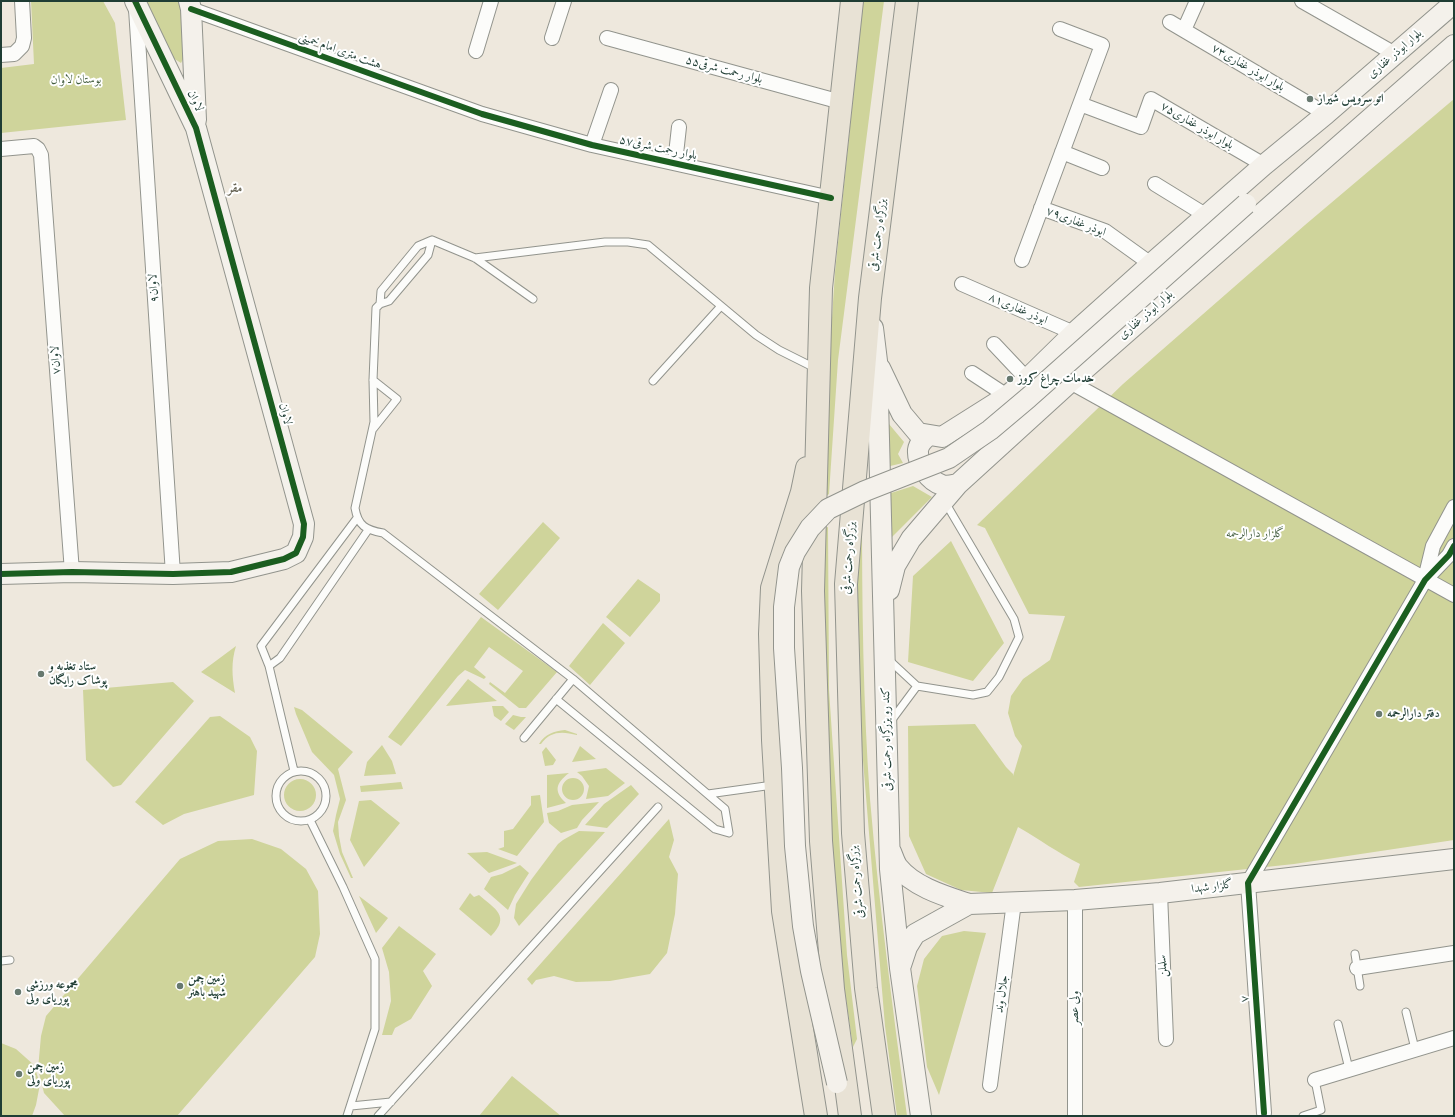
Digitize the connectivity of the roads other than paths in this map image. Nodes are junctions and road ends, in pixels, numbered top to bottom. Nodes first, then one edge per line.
1 (22, 1) edge
2 (491, 1) edge
3 (564, 1) edge
4 (852, 1) edge
5 (907, 1) edge
6 (1197, 1) edge
7 (1302, 1) edge
8 (135, 2) edge
9 (1448, 4) edge
10 (190, 5) edge
11 (1170, 22) dead end
12 (1060, 29) dead end
13 (1184, 30) junction
14 (552, 38) dead end
15 (607, 38) dead end
16 (1454, 45) edge
17 (476, 51) dead end
18 (1395, 54) junction
19 (1, 55) edge
20 (611, 90) dead end
21 (841, 102) junction
22 (1080, 104) junction
23 (482, 114) joint
24 (1326, 114) junction
25 (679, 127) dead end
26 (196, 128) junction
27 (592, 145) junction
28 (1, 149) edge
29 (1062, 152) junction
30 (675, 163) junction
31 (1261, 167) junction
32 (1102, 168) dead end
33 (1155, 184) dead end
34 (831, 198) junction
35 (1041, 208) junction
36 (1207, 216) junction
37 (432, 240) junction
38 (476, 258) junction
39 (1022, 260) dead end
40 (1151, 264) junction
41 (962, 284) dead end
42 (870, 298) junction
43 (533, 299) dead end
44 (380, 304) junction
45 (721, 306) junction
46 (1074, 333) junction
47 (994, 344) dead end
48 (877, 360) junction
49 (819, 370) junction
50 (972, 373) dead end
51 (1027, 379) junction
52 (373, 380) junction
53 (653, 381) dead end
54 (1070, 382) junction
55 (1007, 396) junction
56 (817, 428) junction
57 (372, 431) junction
58 (929, 435) junction
59 (958, 484) junction
60 (944, 500) junction
61 (1454, 507) edge
62 (356, 518) junction
63 (368, 530) junction
64 (1454, 546) edge
65 (72, 572) junction
66 (1, 574) edge
67 (173, 574) junction
68 (1425, 580) junction
69 (1454, 595) edge
70 (884, 617) junction
71 (885, 656) junction
72 (269, 666) junction
73 (573, 679) junction
74 (917, 686) junction
75 (556, 699) junction
76 (886, 727) junction
77 (524, 738) dead end
78 (294, 771) junction
79 (776, 785) junction
80 (708, 794) junction
81 (658, 806) dead end
82 (310, 820) junction
83 (889, 847) junction
84 (1454, 859) edge
85 (1248, 883) junction
86 (1160, 893) junction
87 (1075, 900) junction
88 (1014, 902) junction
89 (969, 904) junction
90 (1454, 953) edge
91 (1355, 954) dead end
92 (10, 960) dead end
93 (1, 961) edge
94 (900, 968) junction
95 (1357, 968) junction
96 (1360, 986) dead end
97 (1406, 1012) dead end
98 (1338, 1024) dead end
99 (1454, 1038) edge
100 (1166, 1039) dead end
101 (1415, 1049) junction
102 (1350, 1069) junction
103 (1316, 1080) joint
104 (990, 1085) dead end
105 (391, 1102) junction
106 (351, 1106) junction
107 (1264, 1113) dead end
108 (347, 1116) edge
109 (378, 1116) edge
110 (816, 1116) edge
111 (846, 1116) edge
112 (850, 1116) edge
113 (884, 1116) edge
114 (922, 1116) edge
115 (1075, 1116) edge
116 (1303, 1116) edge

1 - 19 street
2 - 17 street
3 - 14 street
4 - 21 highway
5 - 42 highway, بزرگراه رحمت شرقی
6 - 13 street
7 - 18 street
8 - 26 main road, لاوان
8 - 67 street, ۹لاوان
9 - 18 main road, بلوار ابوذر غفاری
10 - 23 street, هشت متری امام خمینی
10 - 26 main road
11 - 13 street, بلوار ابوذر غفاری۷۳
12 - 22 street
13 - 24 street, بلوار ابوذر غفاری۷۳
15 - 21 street, بلوار رحمت شرقی۵۵
16 - 54 main road, بلوار ابوذر غفاری
18 - 24 main road, بلوار ابوذر غفاری
20 - 27 street
21 - 34 highway
22 - 29 street
22 - 31 street, بلوار ابوذر غفاری۷۵
23 - 27 street, ۵۷بلوار رحمت شرقی
24 - 31 main road, بلوار ابوذر غفاری
25 - 30 street
26 - 67 main road, لاوان
27 - 30 street, ۵۷بلوار رحمت شرقی
28 - 65 street, ۷لاوان
29 - 32 street
29 - 35 street
30 - 34 street, ۵۷بلوار رحمت شرقی
31 - 36 main road, بلوار ابوذر غفاری
31 - 111 main road, bridge
33 - 36 street
34 - 49 highway
35 - 39 street
35 - 40 street, ۷۹ابوذر غفاری
36 - 40 main road, بلوار ابوذر غفاری
37 - 38 lane
37 - 44 lane
37 - 44 lane
38 - 43 lane
38 - 45 lane
40 - 46 main road, بلوار ابوذر غفاری
41 - 46 street, ۸۱ابوذر غفاری
42 - 48 main road
42 - 113 highway, بزرگراه رحمت شرقی
44 - 52 lane
45 - 49 lane
45 - 53 lane
46 - 51 main road, بلوار ابوذر غفاری
47 - 51 street
48 - 58 main road
48 - 70 main road, کند رو بزرگراه رحمت شرقی
49 - 56 highway
50 - 55 street
51 - 55 main road, بلوار ابوذر غفاری
52 - 57 lane
52 - 57 lane
54 - 59 main road, بلوار ابوذر غفاری
54 - 68 street
55 - 58 main road, بلوار ابوذر غفاری
56 - 79 highway
56 - 112 highway
57 - 62 lane
58 - 59 main road
59 - 60 main road, بلوار ابوذر غفاری
60 - 70 main road, بلوار ابوذر غفاری
60 - 74 lane
61 - 68 street
62 - 63 lane
62 - 72 lane
63 - 72 lane
63 - 73 lane
64 - 68 street
65 - 66 main road, لاوان
65 - 67 main road, لاوان
68 - 69 street
68 - 85 street
70 - 71 main road, کند رو بزرگراه رحمت شرقی
71 - 74 lane
71 - 76 main road, کند رو بزرگراه رحمت شرقی
72 - 78 lane
73 - 75 lane
73 - 80 lane
74 - 76 lane
75 - 77 lane
75 - 80 lane
76 - 83 main road, کند رو بزرگراه رحمت شرقی
78 - 82 lane
78 - 82 lane
79 - 80 lane
79 - 110 highway
81 - 105 lane
82 - 106 lane
83 - 89 main road, گلزار شهدا
83 - 94 main road, کند رو بزرگراه رحمت شرقی
84 - 85 main road, گلزار شهدا
85 - 86 main road, گلزار شهدا
85 - 107 street, ۷
86 - 87 main road, گلزار شهدا
86 - 100 street, سلملن
87 - 88 main road, گلزار شهدا
87 - 115 street, ولی عصر
88 - 89 main road, گلزار شهدا
88 - 104 street, جلال وند
89 - 94 main road, گلزار شهدا
90 - 95 street
91 - 95 lane
92 - 93 lane
94 - 114 main road, کند رو بزرگراه رحمت شرقی
95 - 96 lane
97 - 101 lane
98 - 102 lane
99 - 101 street
101 - 102 street
102 - 103 street
103 - 116 lane
105 - 106 lane
105 - 109 lane
106 - 108 lane

